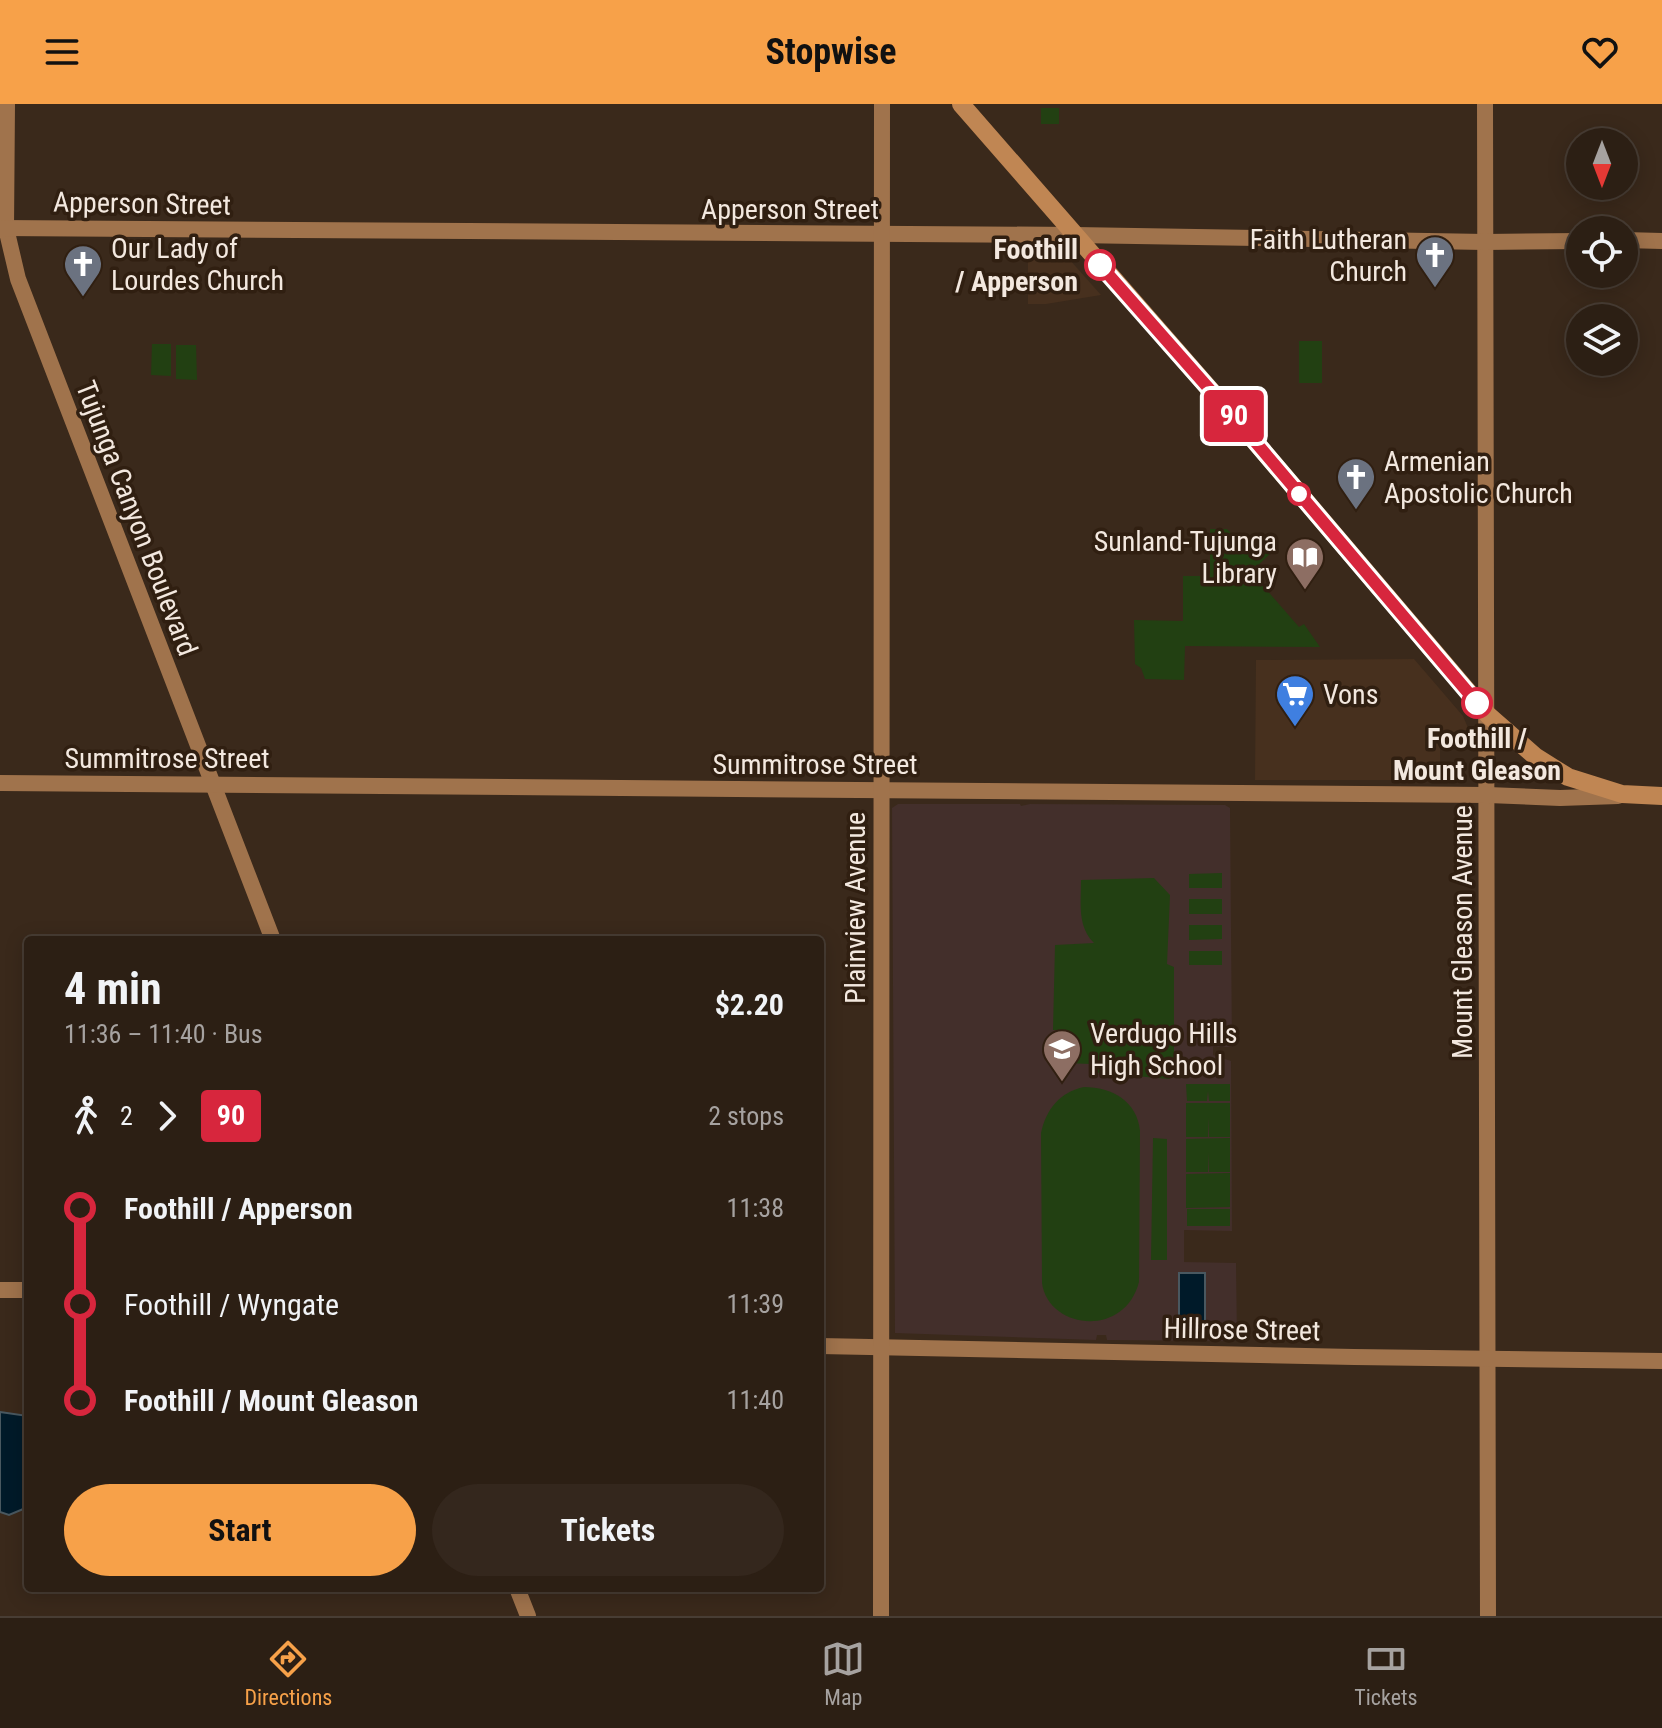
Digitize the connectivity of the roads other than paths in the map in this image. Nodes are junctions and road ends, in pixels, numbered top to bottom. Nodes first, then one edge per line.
1 (7, 104) edge
2 (882, 104) edge
3 (961, 104) edge
4 (1485, 104) edge
5 (3, 228) edge
6 (1075, 235) junction
7 (882, 236) junction
8 (1638, 240) edge
9 (1566, 241) edge
10 (1662, 241) edge
11 (1485, 242) junction
12 (1488, 715) junction
13 (0, 783) edge
14 (213, 785) junction
15 (881, 790) junction
16 (1488, 795) junction
17 (1630, 795) junction
18 (1662, 796) edge
19 (271, 936) edge
20 (0, 1290) edge
21 (24, 1290) edge
22 (824, 1346) edge
23 (881, 1347) junction
24 (1489, 1360) junction
25 (1662, 1361) edge
26 (519, 1592) edge
27 (528, 1616) edge
28 (881, 1616) edge
29 (1488, 1616) edge

1 - 5 street, Tujunga Canyon Boulevard
2 - 7 street, Plainview Avenue
3 - 6 main road
4 - 11 street, Mount Gleason Avenue
5 - 7 street, Apperson Street
5 - 14 street, Tujunga Canyon Boulevard
6 - 7 street, Apperson Street
6 - 11 street, Apperson Street
6 - 12 main road
7 - 15 street, Plainview Avenue
8 - 10 street
9 - 11 street, Apperson Street
11 - 12 street, Mount Gleason Avenue
12 - 16 street, Mount Gleason Avenue
12 - 17 main road
13 - 14 street, Summitrose Street
14 - 15 street, Summitrose Street
14 - 19 street, Tujunga Canyon Boulevard
15 - 16 street, Summitrose Street
15 - 23 street, Plainview Avenue
16 - 17 street, Summitrose Street
16 - 24 street, Mount Gleason Avenue
17 - 18 main road
20 - 21 street
22 - 23 street, Hillrose Street
23 - 24 street, Hillrose Street
23 - 28 street, Plainview Avenue
24 - 25 street, Hillrose Street
24 - 29 street, Mount Gleason Avenue
26 - 27 street

